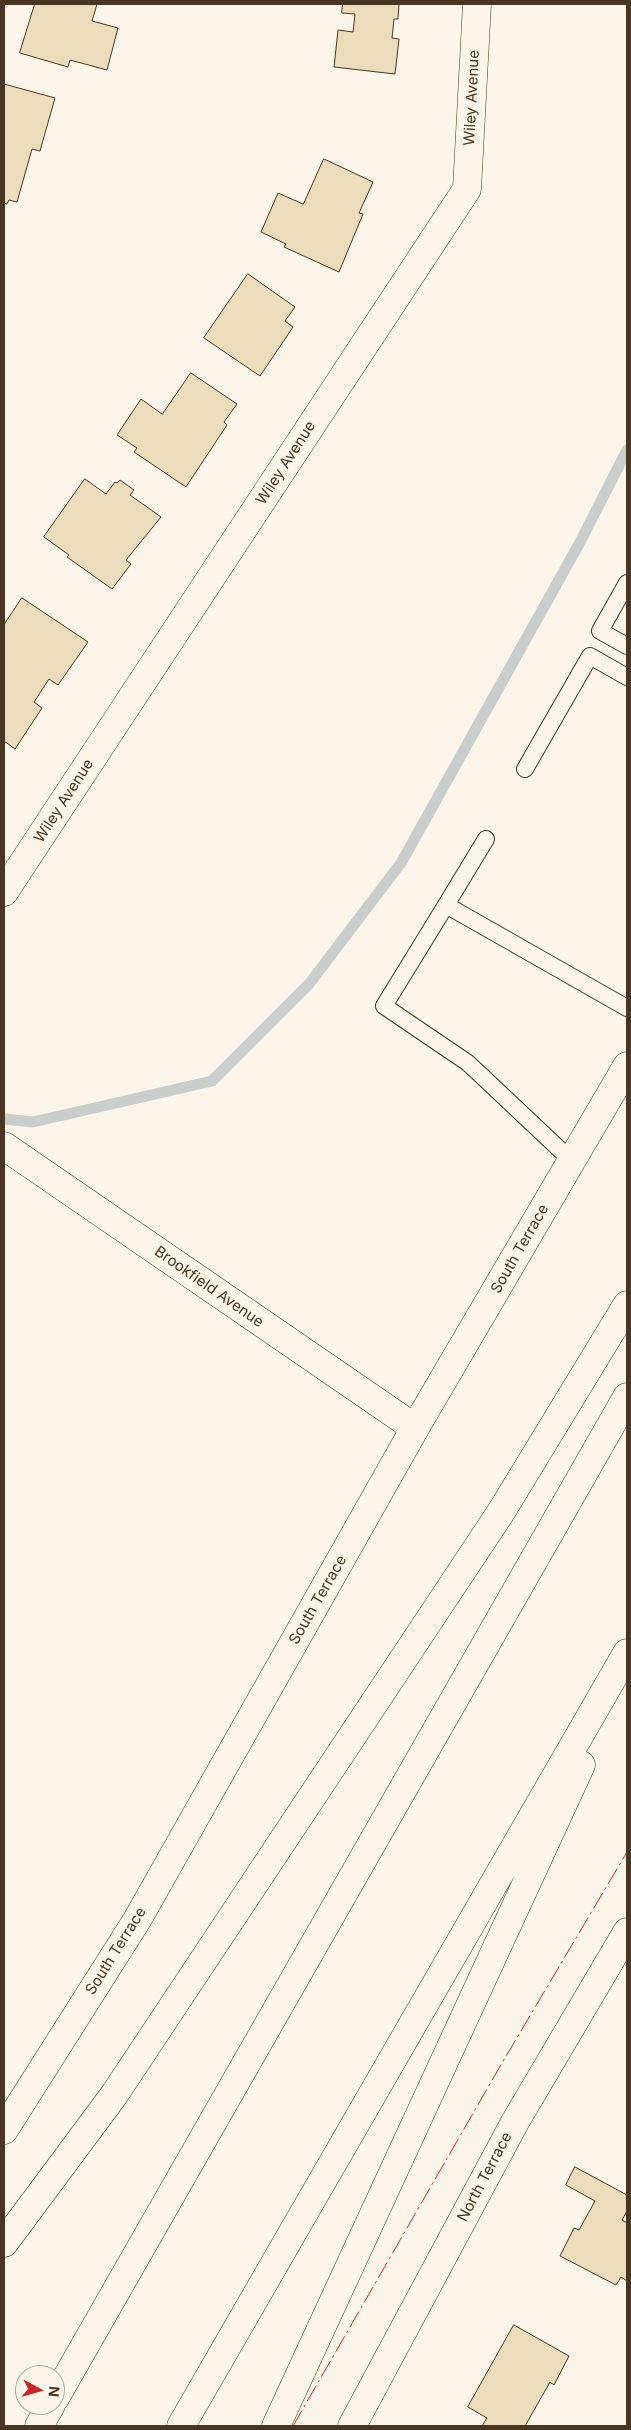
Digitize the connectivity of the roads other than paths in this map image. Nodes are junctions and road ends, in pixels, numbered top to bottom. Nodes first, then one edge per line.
1 (477, 4) edge
2 (627, 584) edge
3 (627, 646) edge
4 (627, 677) edge
5 (525, 769) dead end
6 (486, 839) dead end
7 (4, 892) edge
8 (446, 905) junction
9 (627, 1008) edge
10 (627, 1066) edge
11 (4, 1146) edge
12 (572, 1161) junction
13 (627, 1305) edge
14 (627, 1397) edge
15 (415, 1428) junction
16 (627, 1654) edge
17 (627, 1665) edge
18 (627, 1932) edge
19 (4, 2130) edge
20 (4, 2243) edge
21 (65, 2380) edge
22 (45, 2415) edge
23 (39, 2426) edge
24 (181, 2426) edge
25 (276, 2426) edge
26 (352, 2426) edge

1 - 7 main road, Wiley Avenue
2 - 3 lane
4 - 5 lane
6 - 8 lane
8 - 9 lane
8 - 12 lane
10 - 12 main road, South Terrace
11 - 15 main road, Brookfield Avenue
12 - 15 main road, South Terrace
13 - 20 main road
14 - 21 main road
15 - 19 main road, South Terrace
16 - 24 main road
17 - 25 main road
18 - 26 main road, North Terrace
22 - 23 main road

